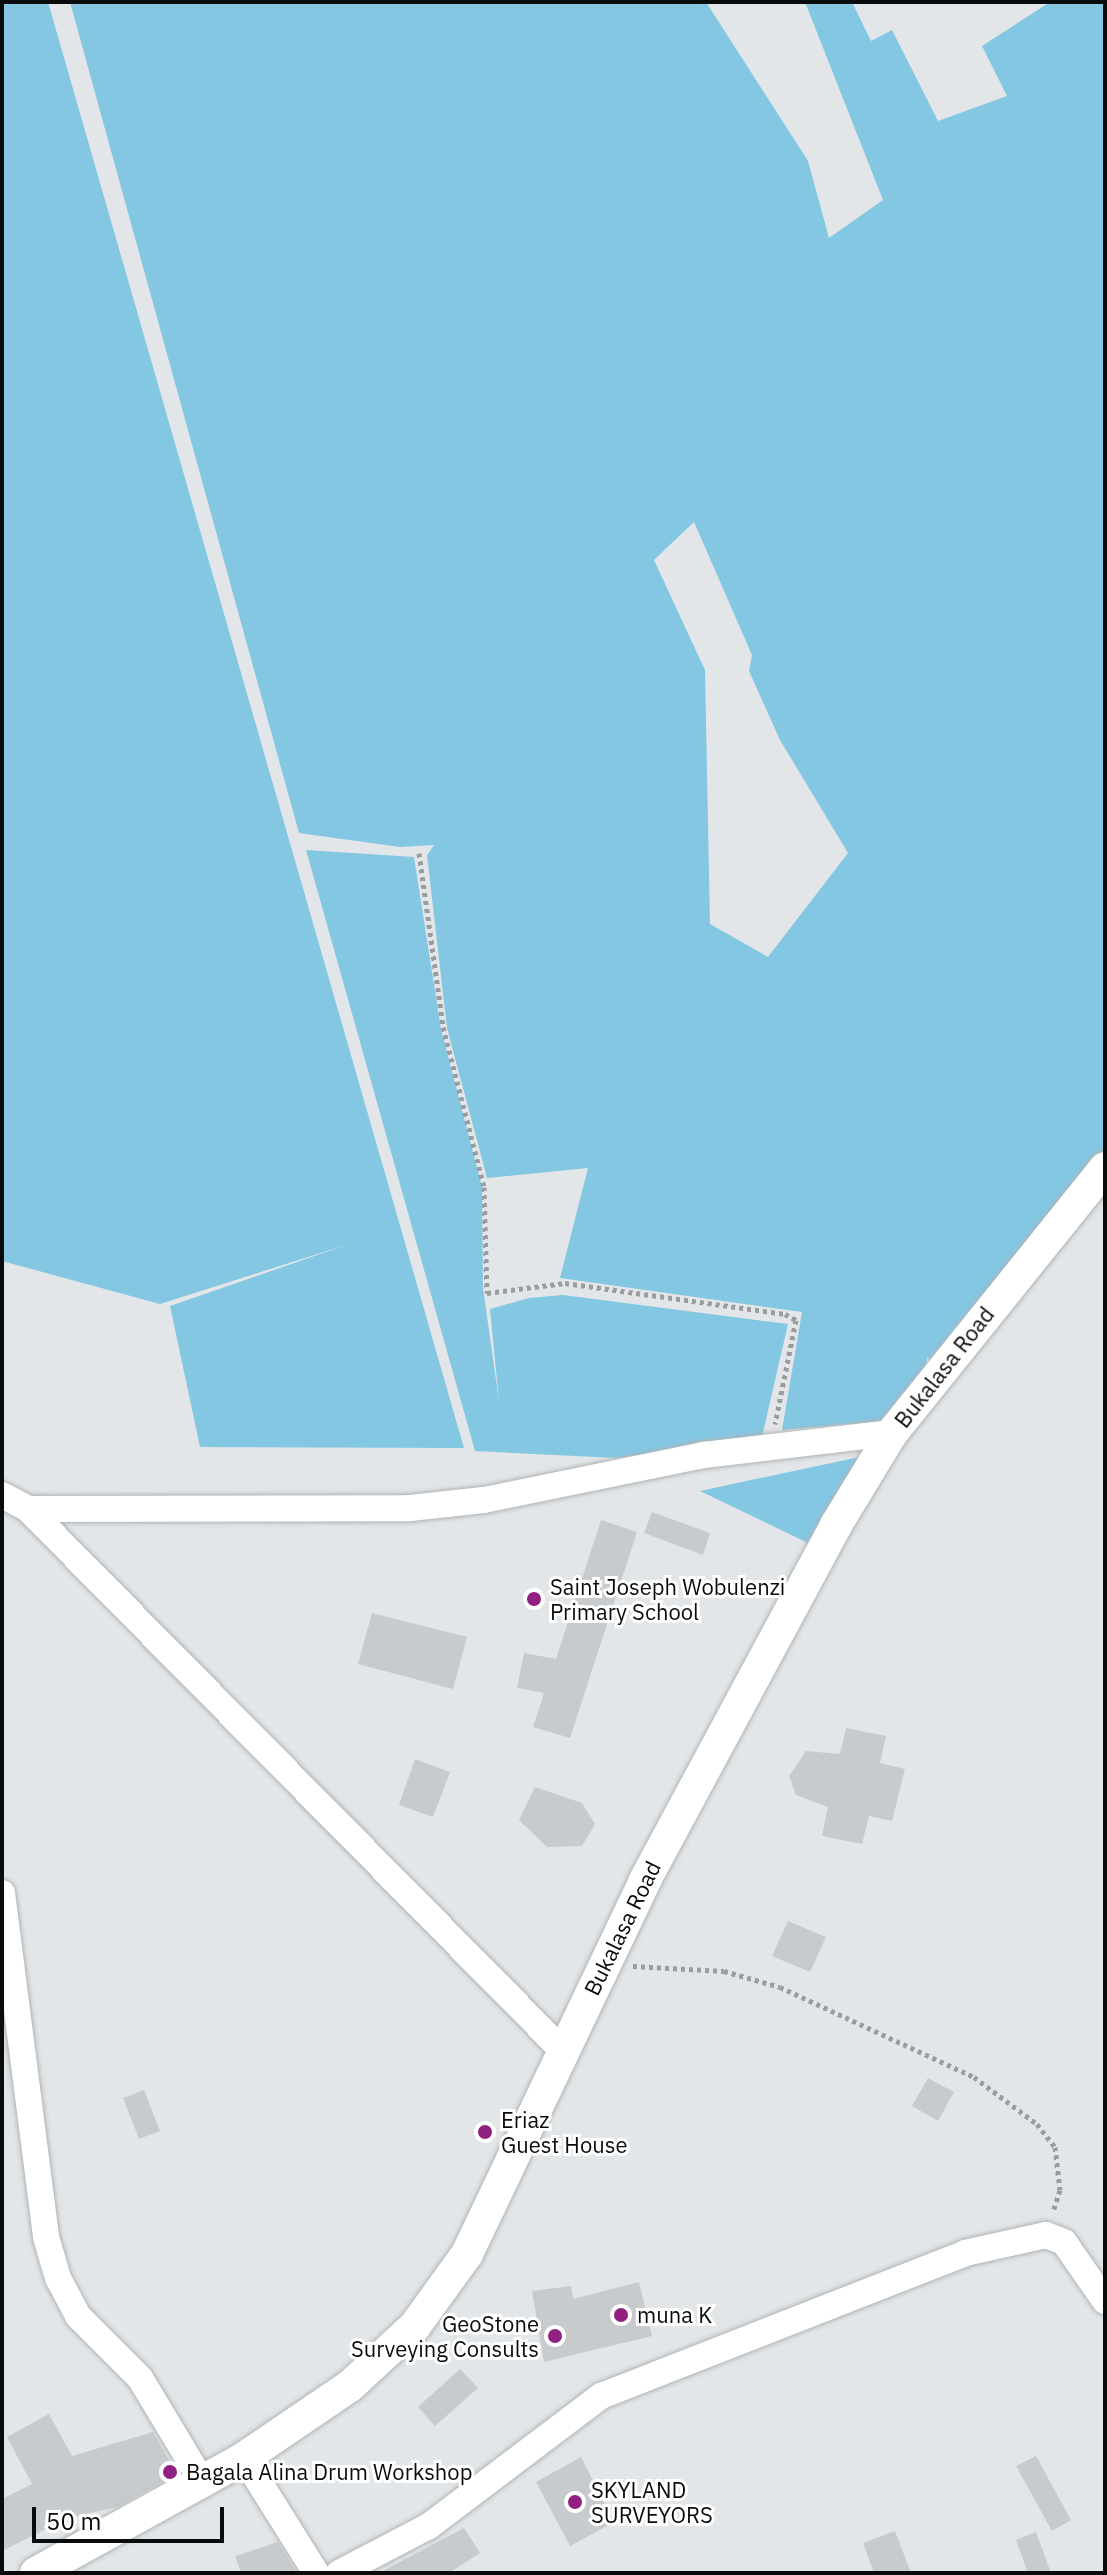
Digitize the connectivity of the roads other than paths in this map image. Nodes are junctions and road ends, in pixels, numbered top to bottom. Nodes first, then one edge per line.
1 (1105, 1168) edge
2 (892, 1433) junction
3 (2, 1495) edge
4 (28, 1509) junction
5 (2, 1893) edge
6 (562, 2050) junction
7 (1105, 2301) edge
8 (244, 2458) junction
9 (203, 2483) junction
10 (36, 2573) edge
11 (316, 2573) edge
12 (339, 2573) edge

1 - 2 street, Bukalasa Road
2 - 4 street
2 - 6 street, Bukalasa Road
3 - 4 street
4 - 6 street
5 - 9 street
6 - 8 street, Bukalasa Road
7 - 12 street
8 - 9 street, Bukalasa Road
8 - 11 street
9 - 10 street, Bukalasa Road

